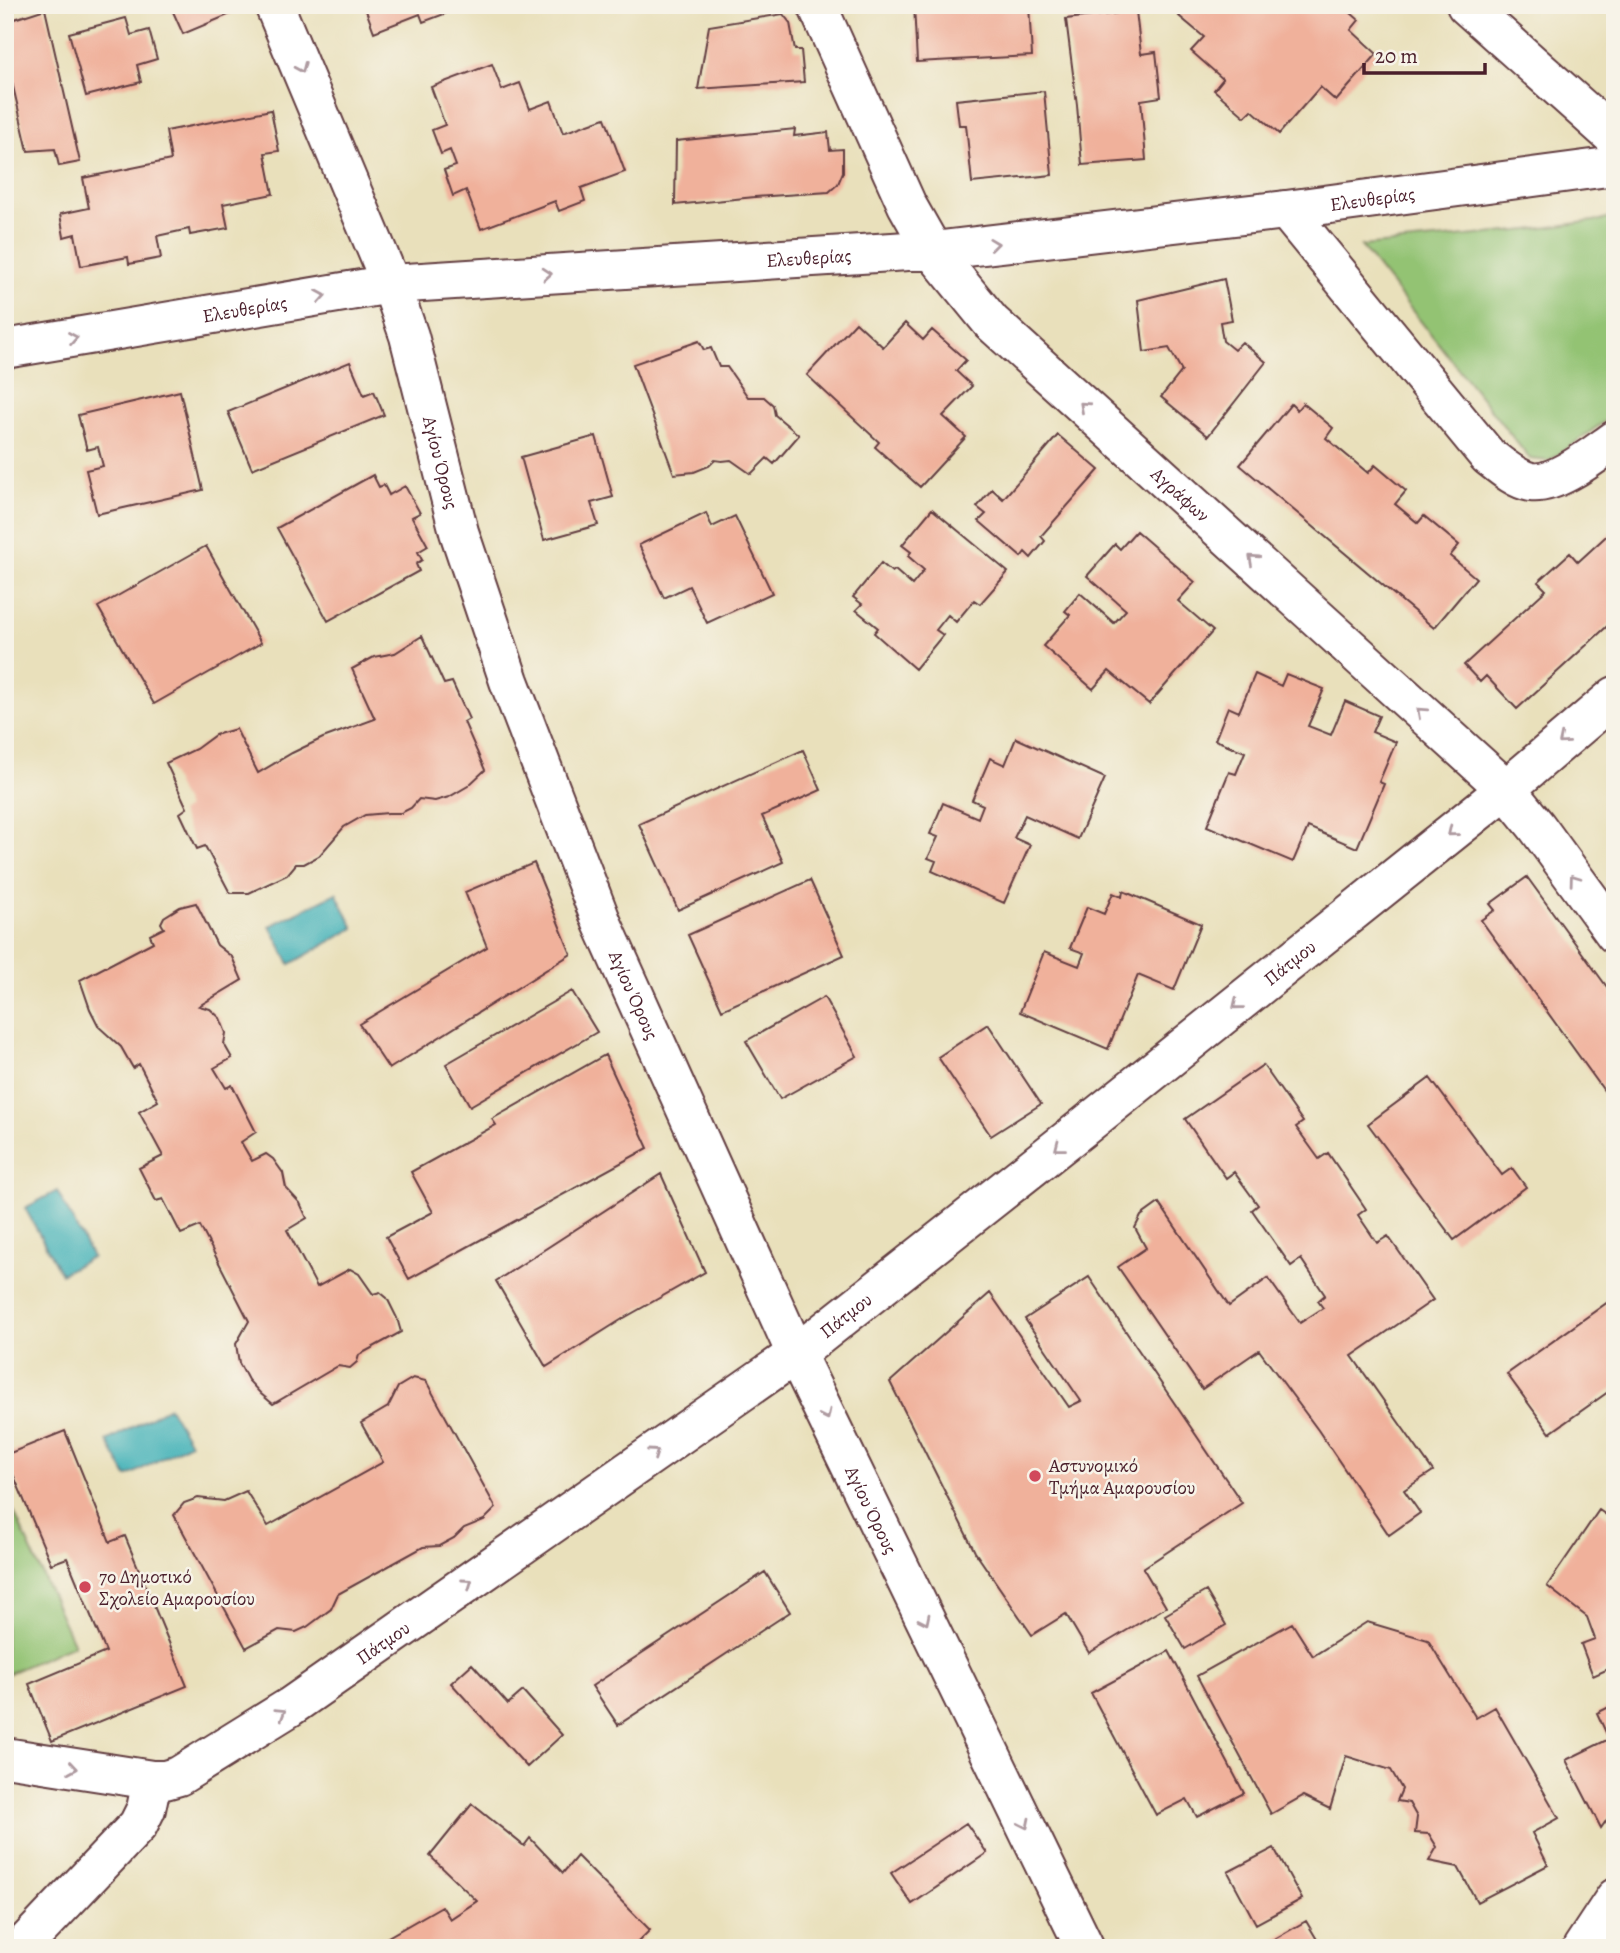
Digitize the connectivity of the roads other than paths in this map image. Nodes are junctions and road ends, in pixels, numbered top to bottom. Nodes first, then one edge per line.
1 (274, 5) edge
2 (817, 5) edge
3 (1466, 5) edge
4 (1615, 138) edge
5 (1615, 166) edge
6 (1286, 209) junction
7 (933, 251) junction
8 (391, 284) junction
9 (5, 349) edge
10 (1615, 440) edge
11 (1615, 696) edge
12 (1506, 789) junction
13 (1615, 934) edge
14 (796, 1354) junction
15 (5, 1757) edge
16 (152, 1780) junction
17 (1615, 1898) edge
18 (21, 1948) edge
19 (1085, 1948) edge
20 (1582, 1948) edge

1 -> 8 street, Αγίου Όρους
2 - 7 street, Αγράφων
3 - 4 street
5 - 6 street, Ελευθερίας
7 -> 6 street, Ελευθερίας
6 - 10 street
8 -> 7 street, Ελευθερίας
12 -> 7 street, Αγράφων
9 -> 8 street, Ελευθερίας
8 - 14 street, Αγίου Όρους
11 -> 12 street, Πάτμου
13 -> 12 street, Αγράφων
12 -> 14 street, Πάτμου
16 -> 14 street, Πάτμου
14 -> 19 street, Αγίου Όρους
15 -> 16 street, Πάτμου
16 - 18 street
17 - 20 street

